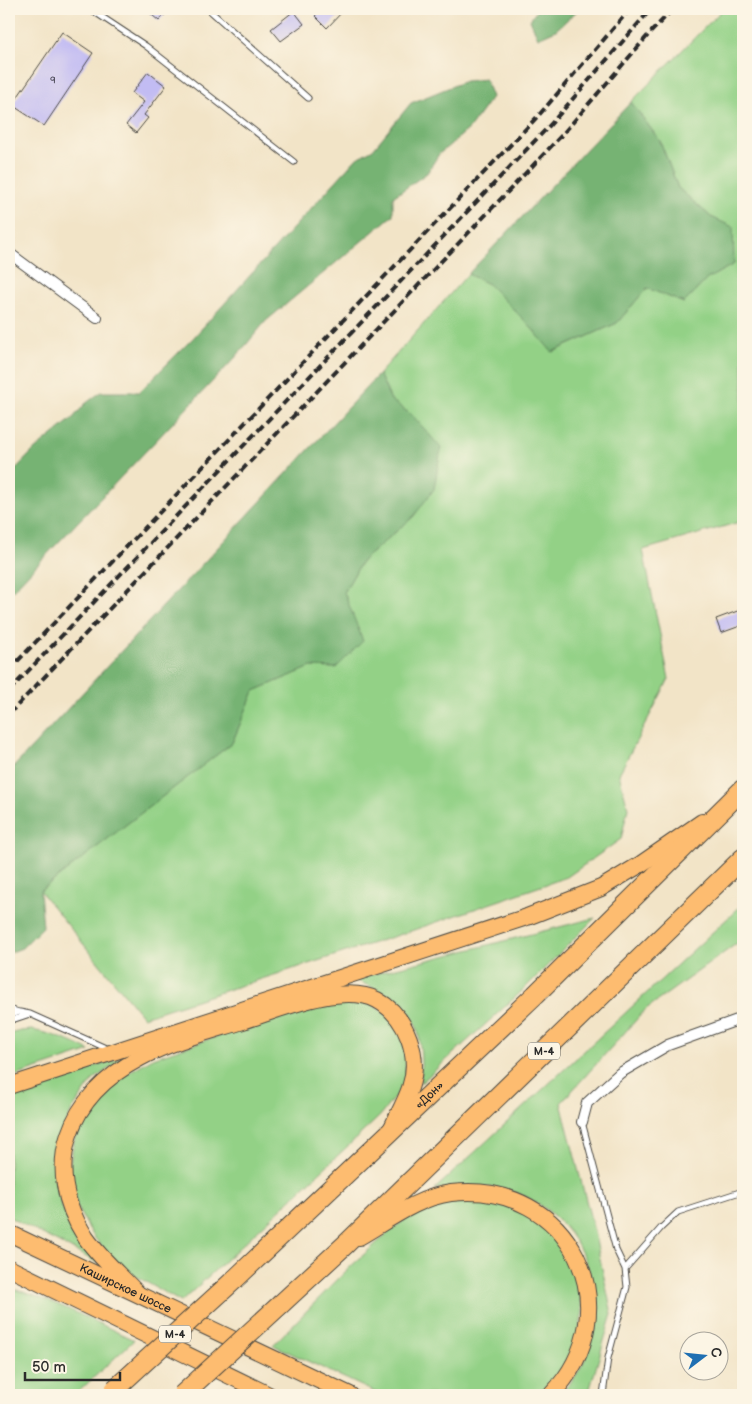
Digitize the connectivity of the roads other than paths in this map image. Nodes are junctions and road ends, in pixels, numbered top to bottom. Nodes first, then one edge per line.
1 (90, 9) edge
2 (208, 9) edge
3 (308, 98) dead end
4 (294, 162) dead end
5 (9, 253) edge
6 (97, 318) dead end
7 (743, 789) edge
8 (726, 805) junction
9 (743, 858) edge
10 (9, 1009) edge
11 (20, 1012) junction
12 (30, 1014) junction
13 (9, 1015) edge
14 (743, 1018) edge
15 (9, 1021) edge
16 (112, 1051) junction
17 (9, 1086) edge
18 (582, 1122) joint
19 (389, 1134) junction
20 (743, 1191) edge
21 (9, 1233) edge
22 (346, 1244) junction
23 (9, 1268) edge
24 (625, 1269) junction
25 (9, 1282) edge
26 (51, 1287) junction
27 (137, 1293) junction
28 (112, 1392) edge
29 (182, 1395) edge
30 (269, 1395) edge
31 (350, 1395) edge
32 (551, 1395) edge
33 (604, 1395) edge

1 - 4 lane
2 - 3 lane
5 - 6 street
7 - 8 highway, «Дон» / М-4
8 - 16 main road
8 - 19 highway, «Дон» / М-4
9 - 22 highway, М-4
10 - 11 lane
11 - 12 lane
11 - 13 lane
12 - 15 lane
12 - 16 lane
14 - 18 street
16 - 17 main road
18 - 24 lane
19 - 27 main road
19 - 28 highway, «Дон» / М-4, bridge
20 - 24 lane
21 - 27 main road, Каширское шоссе
22 - 29 highway, М-4, bridge
22 - 32 main road
23 - 26 main road
24 - 33 lane
25 - 26 main road
26 - 30 main road
27 - 31 main road, Каширское шоссе

